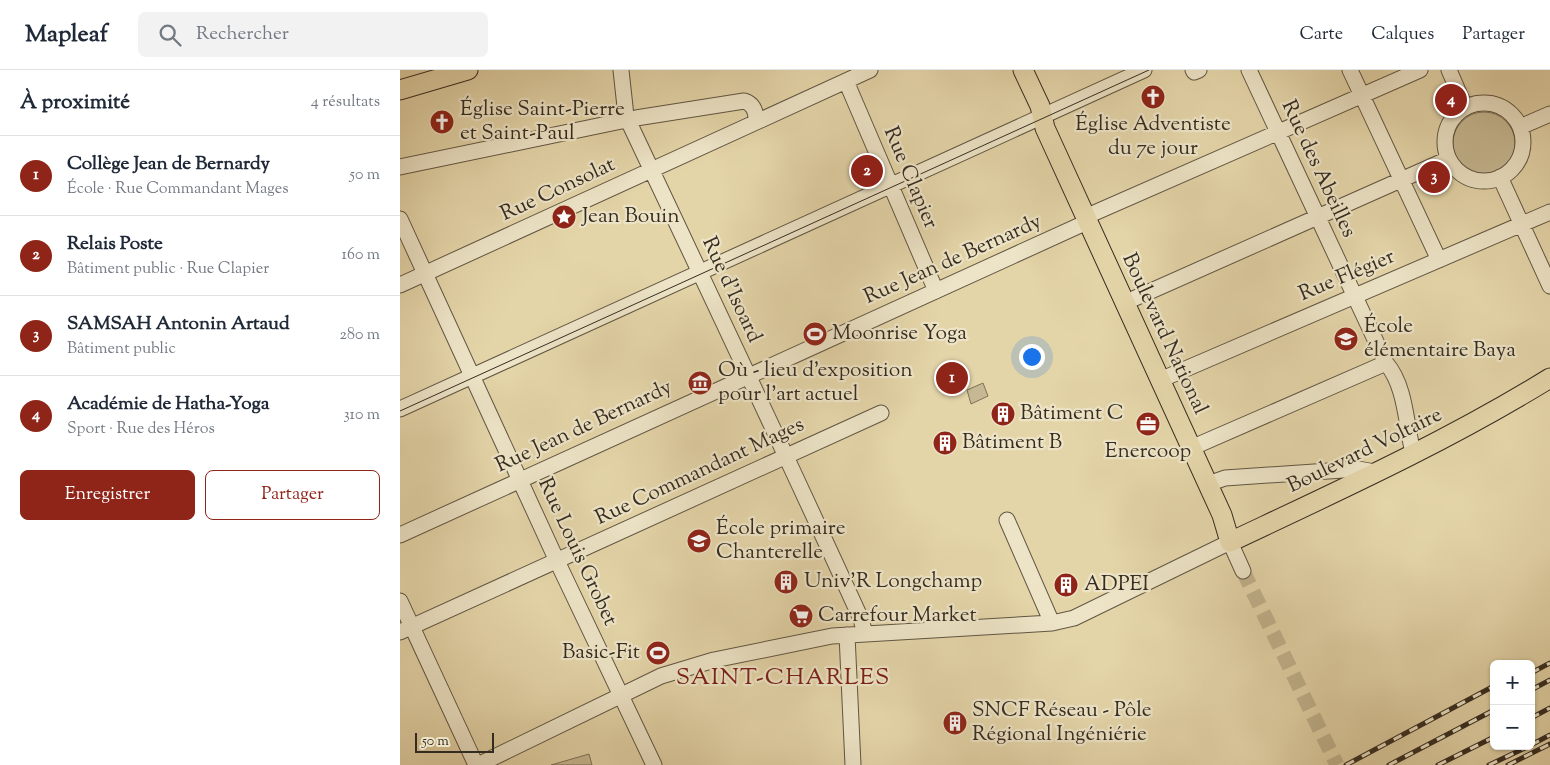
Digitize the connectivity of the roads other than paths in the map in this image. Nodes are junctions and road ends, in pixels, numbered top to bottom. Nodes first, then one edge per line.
1 (468, 70) edge
2 (621, 70) edge
3 (870, 70) edge
4 (1023, 70) edge
5 (1144, 70) edge
6 (1193, 70) edge
7 (1199, 70) edge
8 (1249, 70) edge
9 (1350, 70) edge
10 (1420, 70) edge
11 (1449, 70) edge
12 (432, 75) edge
13 (846, 81) junction
14 (400, 90) edge
15 (1362, 96) junction
16 (1465, 107) junction
17 (1550, 114) edge
18 (1042, 116) junction
19 (628, 119) junction
20 (756, 121) junction
21 (1520, 127) junction
22 (1278, 133) junction
23 (1448, 159) junction
24 (400, 167) edge
25 (653, 170) junction
26 (1500, 177) junction
27 (1401, 180) junction
28 (890, 185) junction
29 (1550, 212) edge
30 (1316, 217) junction
31 (400, 219) edge
32 (1086, 220) junction
33 (1522, 224) junction
34 (1439, 260) junction
35 (699, 272) junction
36 (425, 274) junction
37 (400, 285) edge
38 (1550, 286) edge
39 (936, 291) junction
40 (1354, 296) junction
41 (1124, 302) junction
42 (1386, 363) junction
43 (473, 376) junction
44 (748, 376) junction
45 (1550, 378) edge
46 (1160, 380) junction
47 (1550, 389) edge
48 (1519, 398) junction
49 (400, 408) edge
50 (881, 413) dead end
51 (1191, 448) junction
52 (1413, 453) junction
53 (786, 456) junction
54 (1375, 472) junction
55 (520, 480) junction
56 (1208, 484) junction
57 (1007, 520) dead end
58 (400, 535) edge
59 (1230, 542) junction
60 (557, 561) junction
61 (1243, 571) tunnel mouth
62 (400, 601) edge
63 (1052, 623) junction
64 (406, 630) edge
65 (865, 634) junction
66 (847, 635) junction
67 (620, 696) junction
68 (853, 760) edge
69 (477, 765) edge
70 (654, 765) edge

1 - 12 main road
2 - 19 street, Rue d'Isoard
3 - 13 street, Rue Consolat
4 - 18 main road, Boulevard National
5 - 18 street
6 - 7 street
8 - 22 street, Rue des Abeilles
9 - 15 street
10 - 15 street, Rue Jean de Bernardy
11 - 16 street
12 - 14 main road
13 - 20 street, Rue Consolat
13 - 28 street, Rue Clapier
15 - 22 street, Rue Jean de Bernardy
15 - 27 street
16 - 21 street
16 - 23 street
17 - 21 street
18 - 28 street
18 - 32 main road, Boulevard National
19 - 20 street
19 - 24 street
19 - 25 street, Rue d'Isoard
20 - 25 street, Rue Consolat
21 - 26 street
22 - 30 street, Rue des Abeilles
22 - 32 street, Rue Jean de Bernardy
23 - 26 street
23 - 27 street
25 - 35 street, Rue d'Isoard
25 - 36 street, Rue Consolat
26 - 33 street
27 - 30 street
27 - 34 street
28 - 35 street
28 - 39 street, Rue Clapier
29 - 33 street, Rue Flégier
30 - 40 street, Rue des Abeilles
30 - 41 street
31 - 36 street, Rue Louis Grobet
32 - 39 street, Rue Jean de Bernardy
32 - 41 main road, Boulevard National
33 - 34 street, Rue Flégier
33 - 38 street
34 - 40 street, Rue Flégier
35 - 43 street
35 - 44 street, Rue d'Isoard
36 - 37 street, Rue Consolat
36 - 43 street, Rue Louis Grobet
39 - 44 street, Rue Jean de Bernardy
40 - 42 street, Rue des Abeilles
40 - 46 street, Rue Flégier
41 - 46 main road, Boulevard National
42 - 51 street
42 - 52 street, Rue des Abeilles
43 - 49 street
43 - 55 street, Rue Louis Grobet
44 - 53 street, Rue d'Isoard
44 - 55 street, Rue Jean de Bernardy
45 - 48 main road, Boulevard Voltaire
46 - 51 main road, Boulevard National
47 - 48 main road, Boulevard Voltaire
48 - 52 main road, Boulevard Voltaire
50 - 53 street, Rue Commandant Mages
51 - 56 main road, Boulevard National
52 - 54 main road, Boulevard Voltaire
53 - 60 street, Rue Commandant Mages
53 - 65 street, Rue d'Isoard
54 - 56 street
54 - 59 main road, Boulevard Voltaire
55 - 58 street, Rue Jean de Bernardy
55 - 60 street, Rue Louis Grobet
56 - 59 main road, Boulevard National
57 - 63 street
59 - 61 street, Boulevard National
59 - 63 street
60 - 64 street, Rue Commandant Mages
60 - 67 street, Rue Louis Grobet
62 - 64 street
63 - 65 street
64 - 69 street
65 - 66 street
66 - 67 street
66 - 68 street
67 - 69 street
67 - 70 street, Rue Louis Grobet

